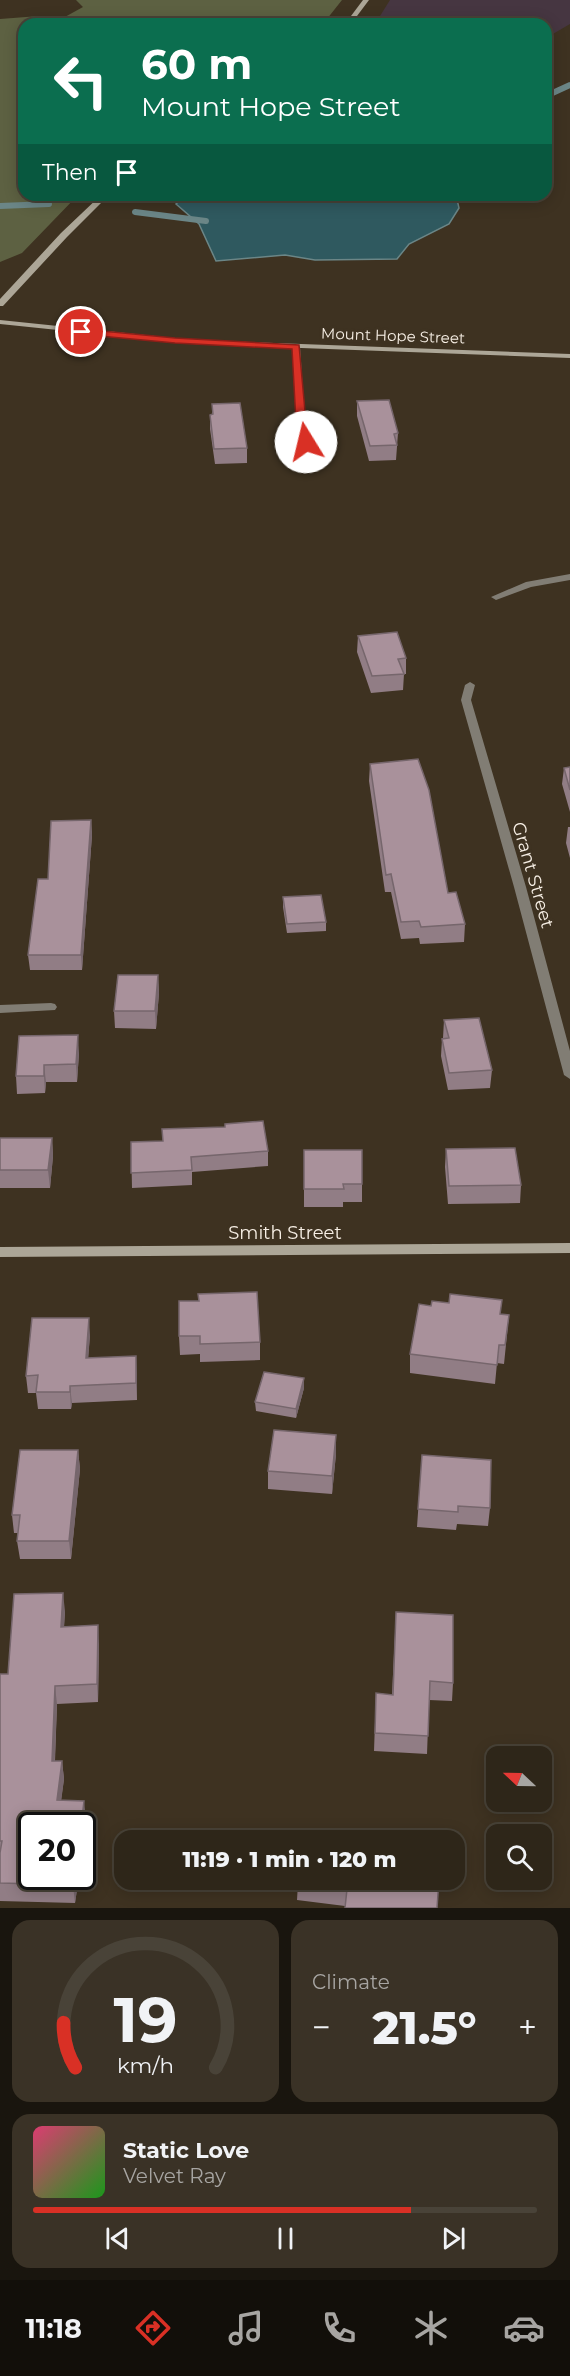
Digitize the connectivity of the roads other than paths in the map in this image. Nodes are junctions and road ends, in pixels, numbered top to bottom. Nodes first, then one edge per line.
1 (366, 0) edge
2 (352, 18) edge
3 (99, 201) edge
4 (0, 304) edge
5 (0, 322) edge
6 (296, 346) junction
7 (570, 356) edge
8 (306, 442) dead end
9 (570, 577) edge
10 (496, 597) dead end
11 (470, 685) dead end
12 (51, 1007) dead end
13 (0, 1009) edge
14 (570, 1075) edge
15 (570, 1248) edge
16 (0, 1252) edge

1 - 2 street
3 - 4 street
5 - 6 street, Mount Hope Street
6 - 7 street, Mount Hope Street
6 - 8 street
9 - 10 street
11 - 14 street, Grant Street
12 - 13 street
15 - 16 street, Smith Street

